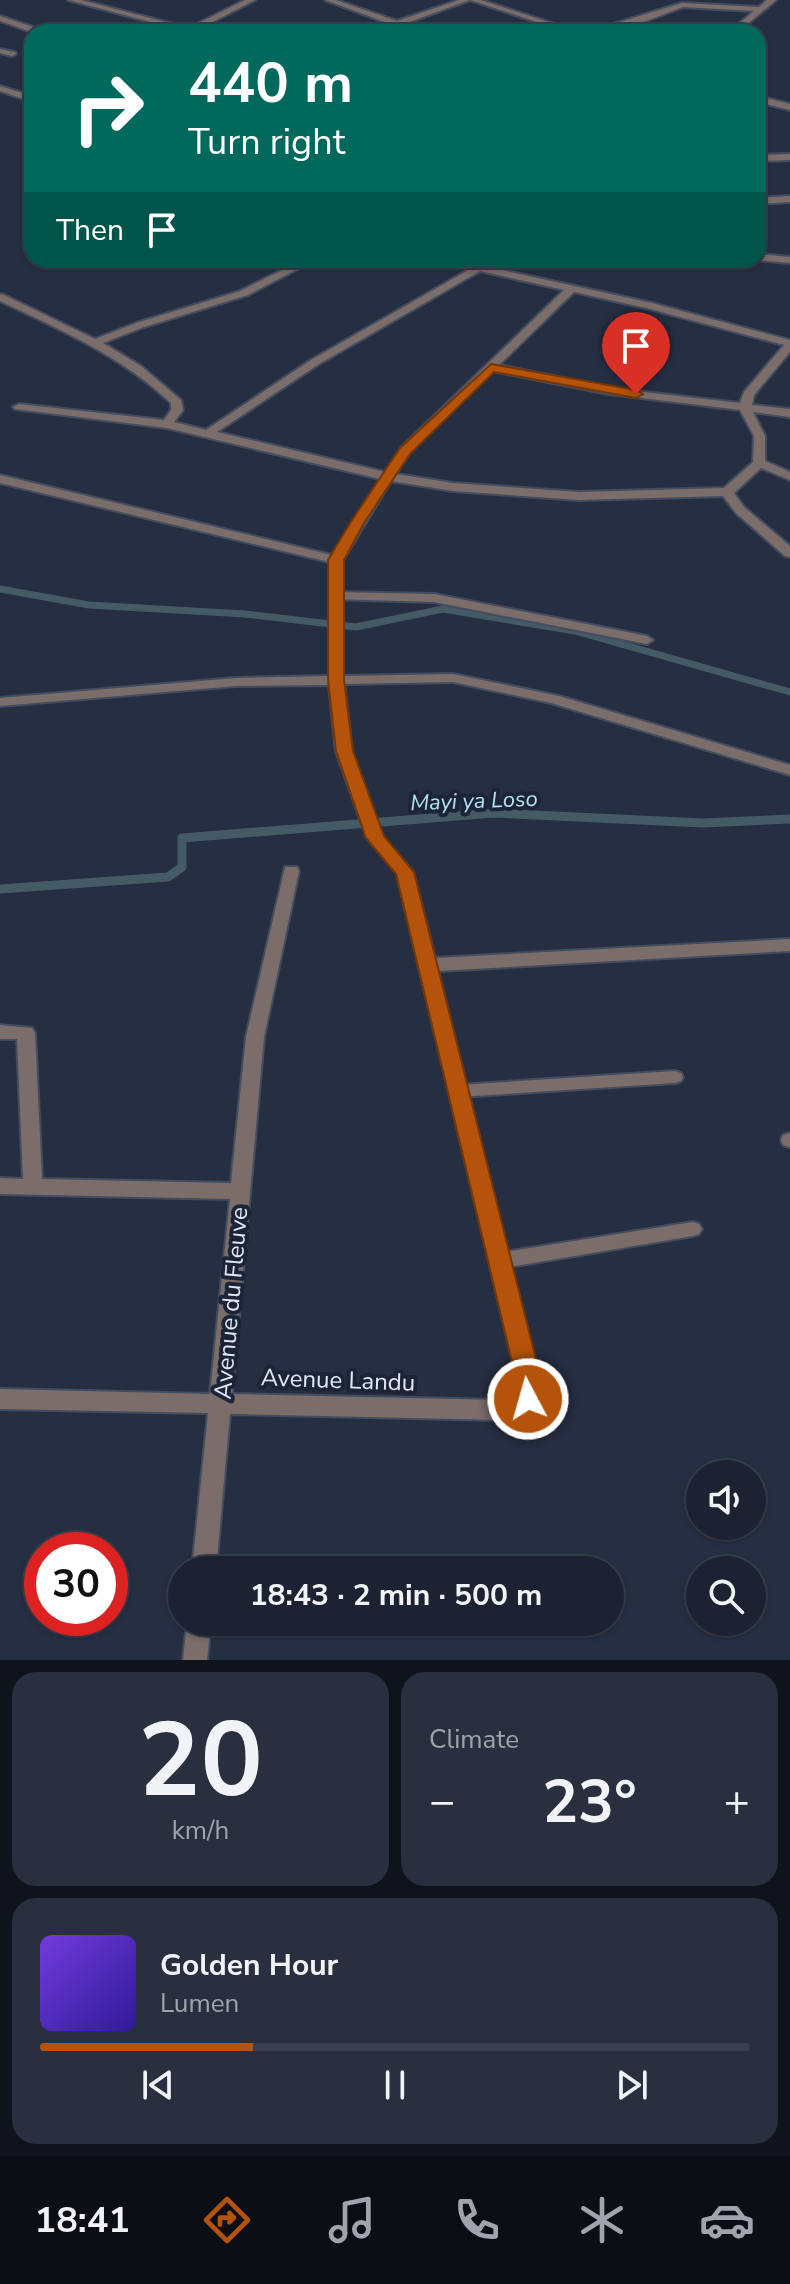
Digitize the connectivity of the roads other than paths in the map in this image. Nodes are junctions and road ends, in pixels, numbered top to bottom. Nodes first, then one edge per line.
1 (72, 0) edge
2 (251, 0) edge
3 (329, 0) edge
4 (466, 0) edge
5 (473, 0) edge
6 (772, 0) edge
7 (761, 9) junction
8 (0, 18) edge
9 (166, 24) edge
10 (206, 24) edge
11 (393, 24) edge
12 (399, 24) edge
13 (550, 24) edge
14 (622, 24) edge
15 (743, 24) edge
16 (24, 27) edge
17 (0, 51) edge
18 (12, 54) dead end
19 (0, 88) edge
20 (24, 96) edge
21 (766, 101) edge
22 (790, 107) edge
23 (790, 157) edge
24 (766, 158) edge
25 (790, 199) edge
26 (766, 200) edge
27 (766, 258) edge
28 (790, 260) edge
29 (294, 268) edge
30 (479, 268) joint
31 (572, 288) junction
32 (0, 297) edge
33 (93, 343) junction
34 (790, 344) edge
35 (491, 367) junction
36 (19, 407) dead end
37 (746, 408) junction
38 (790, 413) edge
39 (167, 424) junction
40 (207, 434) junction
41 (759, 463) junction
42 (790, 476) edge
43 (388, 477) junction
44 (0, 479) edge
45 (727, 492) junction
46 (790, 553) edge
47 (336, 560) junction
48 (335, 596) junction
49 (647, 640) dead end
50 (336, 680) junction
51 (0, 702) edge
52 (790, 770) edge
53 (291, 871) dead end
54 (790, 945) edge
55 (428, 965) junction
56 (0, 1032) edge
57 (675, 1077) dead end
58 (458, 1091) junction
59 (0, 1186) edge
60 (33, 1187) junction
61 (241, 1191) junction
62 (693, 1229) dead end
63 (498, 1261) junction
64 (0, 1399) edge
65 (222, 1402) junction
66 (206, 1556) edge
67 (198, 1636) edge
68 (195, 1660) edge

1 - 9 street
2 - 10 street
3 - 11 street
4 - 12 street
5 - 13 street
6 - 7 street
7 - 14 street
7 - 15 street
8 - 16 street
17 - 18 street
19 - 20 street
21 - 22 street
23 - 24 street
25 - 26 street
27 - 28 street
29 - 33 street
30 - 31 street
30 - 40 street
31 - 34 street
31 - 35 street
32 - 33 street
33 - 39 street
34 - 37 street
35 - 37 street
35 - 43 street
36 - 39 street
37 - 38 street
37 - 41 street
39 - 40 street
40 - 43 street
41 - 42 street
41 - 45 street
43 - 45 street
43 - 47 street
44 - 47 street
45 - 46 street
47 - 48 street
48 - 49 lane
48 - 50 street
50 - 51 street
50 - 52 street
50 - 55 street
53 - 61 street, Avenue du Fleuve
54 - 55 street
55 - 58 street
56 - 60 street
57 - 58 lane
58 - 63 street
59 - 60 street
60 - 61 street
61 - 65 street, Avenue du Fleuve
62 - 63 lane
63 - 65 street, Avenue Landu
64 - 65 street, Avenue Landu
65 - 66 street, Avenue du Fleuve
67 - 68 street

